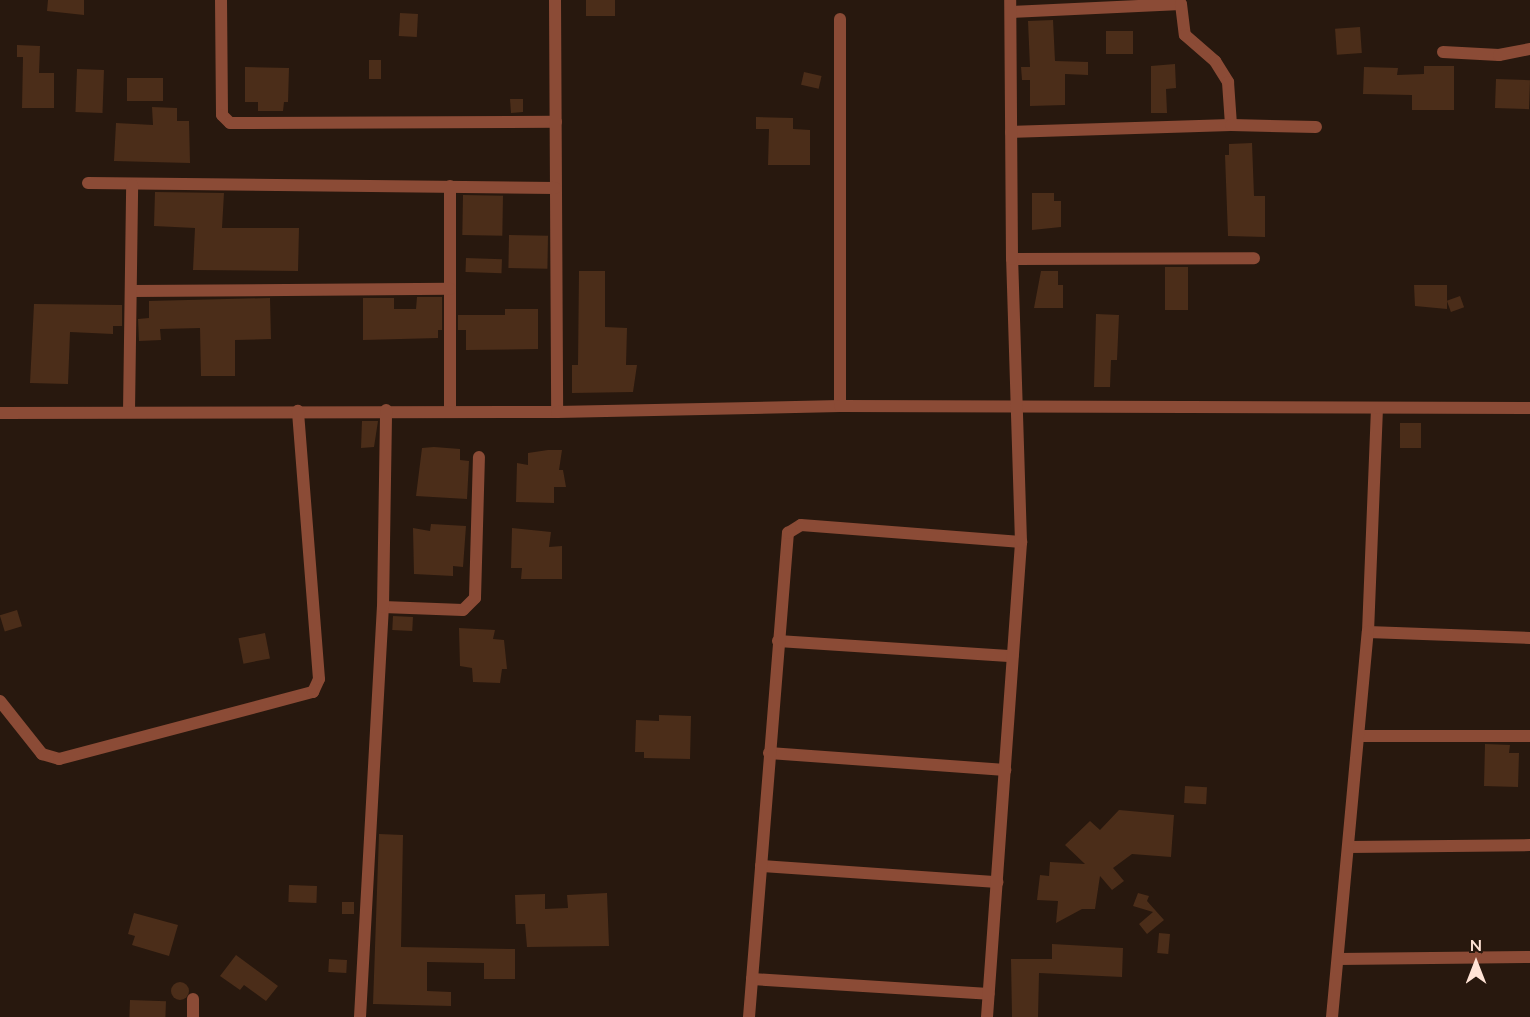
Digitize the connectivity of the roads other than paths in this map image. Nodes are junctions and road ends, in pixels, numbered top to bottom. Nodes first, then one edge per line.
1 (220, 0) edge
2 (555, 0) edge
3 (1010, 6) edge
4 (840, 19) dead end
5 (1530, 49) edge
6 (1443, 52) dead end
7 (556, 122) junction
8 (1231, 125) junction
9 (1316, 127) dead end
10 (1011, 132) junction
11 (88, 183) dead end
12 (132, 185) junction
13 (450, 186) junction
14 (555, 188) junction
15 (1254, 258) dead end
16 (1012, 259) junction
17 (450, 289) junction
18 (131, 291) junction
19 (840, 406) junction
20 (1018, 407) junction
21 (1377, 408) junction
22 (1530, 408) edge
23 (386, 410) junction
24 (298, 411) junction
25 (450, 411) junction
26 (129, 412) junction
27 (557, 412) junction
28 (0, 413) edge
29 (479, 457) dead end
30 (1021, 542) junction
31 (382, 607) junction
32 (1368, 632) junction
33 (1530, 638) edge
34 (778, 640) junction
35 (1013, 656) junction
36 (0, 701) edge
37 (1359, 736) junction
38 (1530, 736) edge
39 (770, 753) junction
40 (1005, 770) junction
41 (1530, 845) edge
42 (1348, 848) junction
43 (761, 866) junction
44 (997, 882) junction
45 (1530, 957) edge
46 (1338, 959) junction
47 (752, 979) junction
48 (989, 994) junction
49 (193, 999) dead end
50 (193, 1017) edge
51 (360, 1017) edge
52 (749, 1017) edge
53 (987, 1017) edge
54 (1332, 1017) edge

1 - 7 street
2 - 7 street
3 - 8 street
3 - 10 street
4 - 19 street
5 - 6 street
7 - 14 street
8 - 9 street
8 - 10 street
10 - 16 street
11 - 12 street
12 - 13 street
12 - 18 street
13 - 14 street
13 - 17 street
14 - 27 street
15 - 16 street
16 - 20 street
17 - 18 street
17 - 25 street
18 - 26 street
19 - 20 street
19 - 27 street
20 - 21 street
20 - 30 street
21 - 22 street
21 - 32 street
23 - 24 street
23 - 25 street
23 - 31 street
24 - 26 street
24 - 36 street
25 - 27 street
26 - 28 street
29 - 31 street
30 - 34 street
30 - 35 street
31 - 51 street
32 - 33 street
32 - 37 street
34 - 35 street
34 - 39 street
35 - 40 street
37 - 38 street
37 - 42 street
39 - 40 street
39 - 43 street
40 - 44 street
41 - 42 street
42 - 46 street
43 - 44 street
43 - 47 street
44 - 48 street
45 - 46 street
46 - 54 street
47 - 48 street
47 - 52 street
48 - 53 street
49 - 50 street

